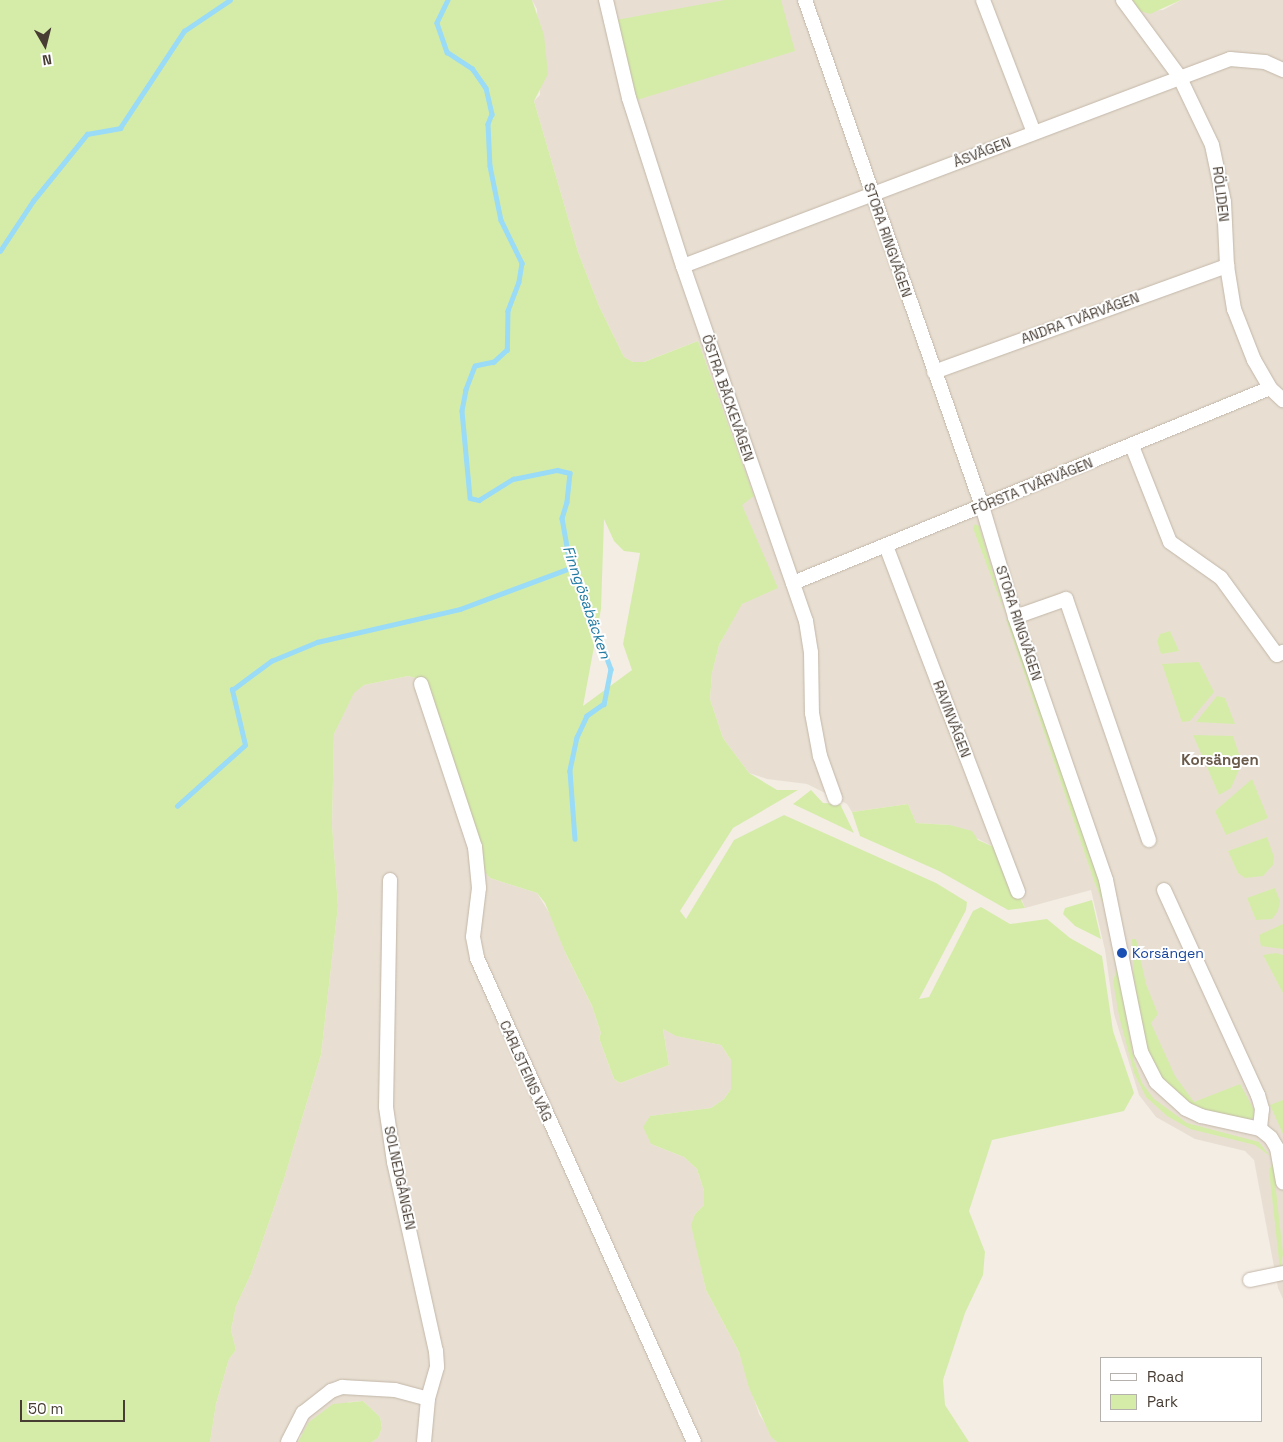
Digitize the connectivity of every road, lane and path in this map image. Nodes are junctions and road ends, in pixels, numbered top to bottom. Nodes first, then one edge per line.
1 (606, 0) edge
2 (806, 0) edge
3 (983, 0) edge
4 (1123, 0) edge
5 (1283, 70) edge
6 (1179, 76) junction
7 (1034, 132) junction
8 (872, 194) junction
9 (683, 266) junction
10 (1227, 266) junction
11 (934, 372) junction
12 (1270, 388) junction
13 (1283, 400) edge
14 (1132, 446) junction
15 (982, 506) junction
16 (886, 546) junction
17 (793, 582) junction
18 (1015, 616) junction
19 (1280, 653) edge
20 (421, 684) dead end
21 (835, 798) dead end
22 (1149, 840) dead end
23 (390, 880) dead end
24 (1164, 890) dead end
25 (1018, 892) dead end
26 (1260, 1129) junction
27 (1283, 1182) edge
28 (1283, 1273) edge
29 (1250, 1280) dead end
30 (428, 1399) junction
31 (288, 1442) edge
32 (424, 1442) edge
33 (694, 1442) edge

1 - 9 street, ÖSTRA BÄCKEVÄGEN
2 - 8 street, STORA RINGVÄGEN
3 - 7 street
4 - 6 street, RÖLIDEN
5 - 6 street, ÅSVÄGEN
6 - 7 street, ÅSVÄGEN
6 - 10 street, RÖLIDEN
7 - 8 street, ÅSVÄGEN
8 - 9 street, ÅSVÄGEN
8 - 11 street, STORA RINGVÄGEN
9 - 17 street, ÖSTRA BÄCKEVÄGEN
10 - 11 street, ANDRA TVÄRVÄGEN
10 - 12 street, RÖLIDEN
11 - 15 street, STORA RINGVÄGEN
12 - 13 street, RÖLIDEN
12 - 14 street, FÖRSTA TVÄRVÄGEN
14 - 15 street, FÖRSTA TVÄRVÄGEN
14 - 19 street
15 - 16 street, FÖRSTA TVÄRVÄGEN
15 - 18 street, STORA RINGVÄGEN
16 - 17 street, FÖRSTA TVÄRVÄGEN
16 - 25 street, RAVINVÄGEN
17 - 21 street, ÖSTRA BÄCKEVÄGEN
18 - 22 street
18 - 26 street, STORA RINGVÄGEN
20 - 33 street, CARLSTEINS VÄG
23 - 30 street, SOLNEDGÅNGEN
24 - 26 street
26 - 27 street
28 - 29 street
30 - 31 street
30 - 32 street, SOLNEDGÅNGEN

